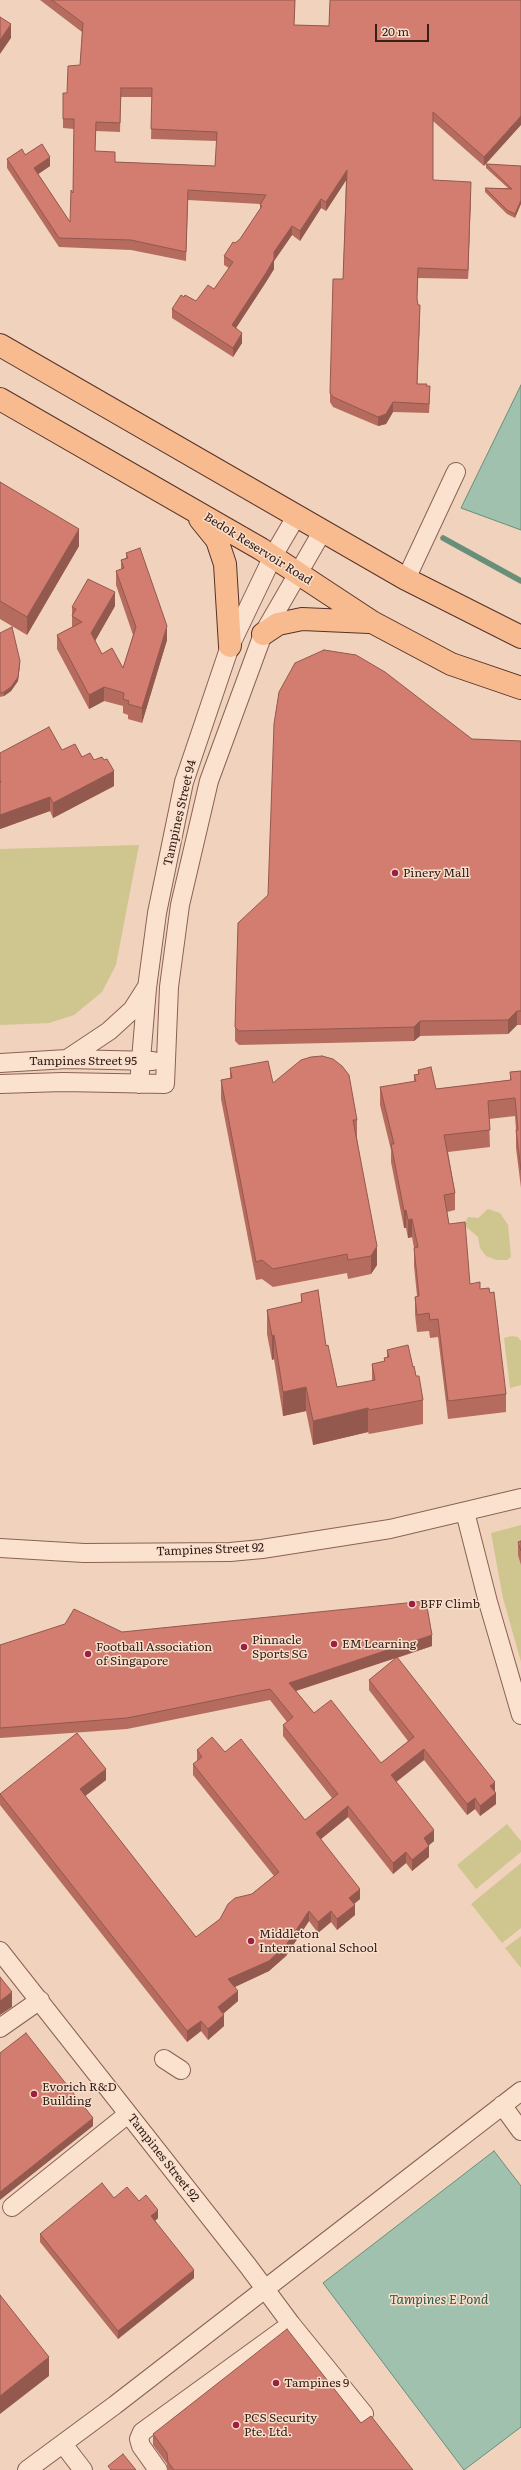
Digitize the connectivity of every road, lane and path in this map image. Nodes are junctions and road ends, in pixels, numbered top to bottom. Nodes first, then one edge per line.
1 (0, 345) edge
2 (0, 399) edge
3 (456, 472) dead end
4 (188, 505) junction
5 (297, 515) junction
6 (322, 532) junction
7 (273, 556) junction
8 (297, 573) junction
9 (406, 579) junction
10 (372, 622) junction
11 (263, 634) junction
12 (521, 637) edge
13 (230, 646) junction
14 (521, 688) edge
15 (147, 988) junction
16 (67, 1059) junction
17 (166, 1060) junction
18 (140, 1061) junction
19 (0, 1063) edge
20 (0, 1084) edge
21 (139, 1084) junction
22 (165, 1084) joint
23 (521, 1498) edge
24 (465, 1512) junction
25 (0, 1548) edge
26 (521, 1715) edge
27 (0, 1951) edge
28 (40, 2000) junction
29 (0, 2028) edge
30 (164, 2059) dead end
31 (181, 2070) dead end
32 (521, 2091) edge
33 (502, 2105) junction
34 (128, 2114) junction
35 (521, 2131) edge
36 (12, 2207) dead end
37 (266, 2289) junction
38 (291, 2324) junction
39 (364, 2414) dead end
40 (63, 2444) junction
41 (27, 2470) edge
42 (83, 2470) edge
43 (158, 2470) edge

1 - 5 main road
2 - 4 main road, Bedok Reservoir Road
3 - 9 street
4 - 7 main road, Bedok Reservoir Road
4 - 13 main road
5 - 6 main road
5 - 7 street, Tampines Street 94
6 - 8 street, Tampines Street 94
6 - 9 main road
7 - 8 main road, Bedok Reservoir Road
7 - 13 street, Tampines Street 94
8 - 10 main road, Bedok Reservoir Road
8 - 11 street, Tampines Street 94
9 - 12 main road
10 - 11 main road
10 - 14 main road, Bedok Reservoir Road
11 - 17 street, Tampines Street 94
13 - 15 street, Tampines Street 94
15 - 16 street
15 - 18 street, Tampines Street 94
16 - 18 street, Tampines Street 95
16 - 19 street, Tampines Street 95
17 - 18 street, Tampines Street 95
17 - 22 street, Tampines Street 94
18 - 21 street, Tampines Street 94
20 - 21 street, Tampines Street 95
21 - 22 street, Tampines Street 95
23 - 24 street, Tampines Street 92
24 - 25 street, Tampines Street 92
24 - 26 street
27 - 28 street, Tampines Street 92
28 - 29 street
28 - 34 street, Tampines Street 92
30 - 31 street
32 - 33 street
33 - 35 street
33 - 37 street
34 - 36 street
34 - 37 street, Tampines Street 92
37 - 38 street, Tampines Street 92
37 - 40 street
38 - 39 street, Tampines Street 92
38 - 43 street
40 - 41 street
40 - 42 street

